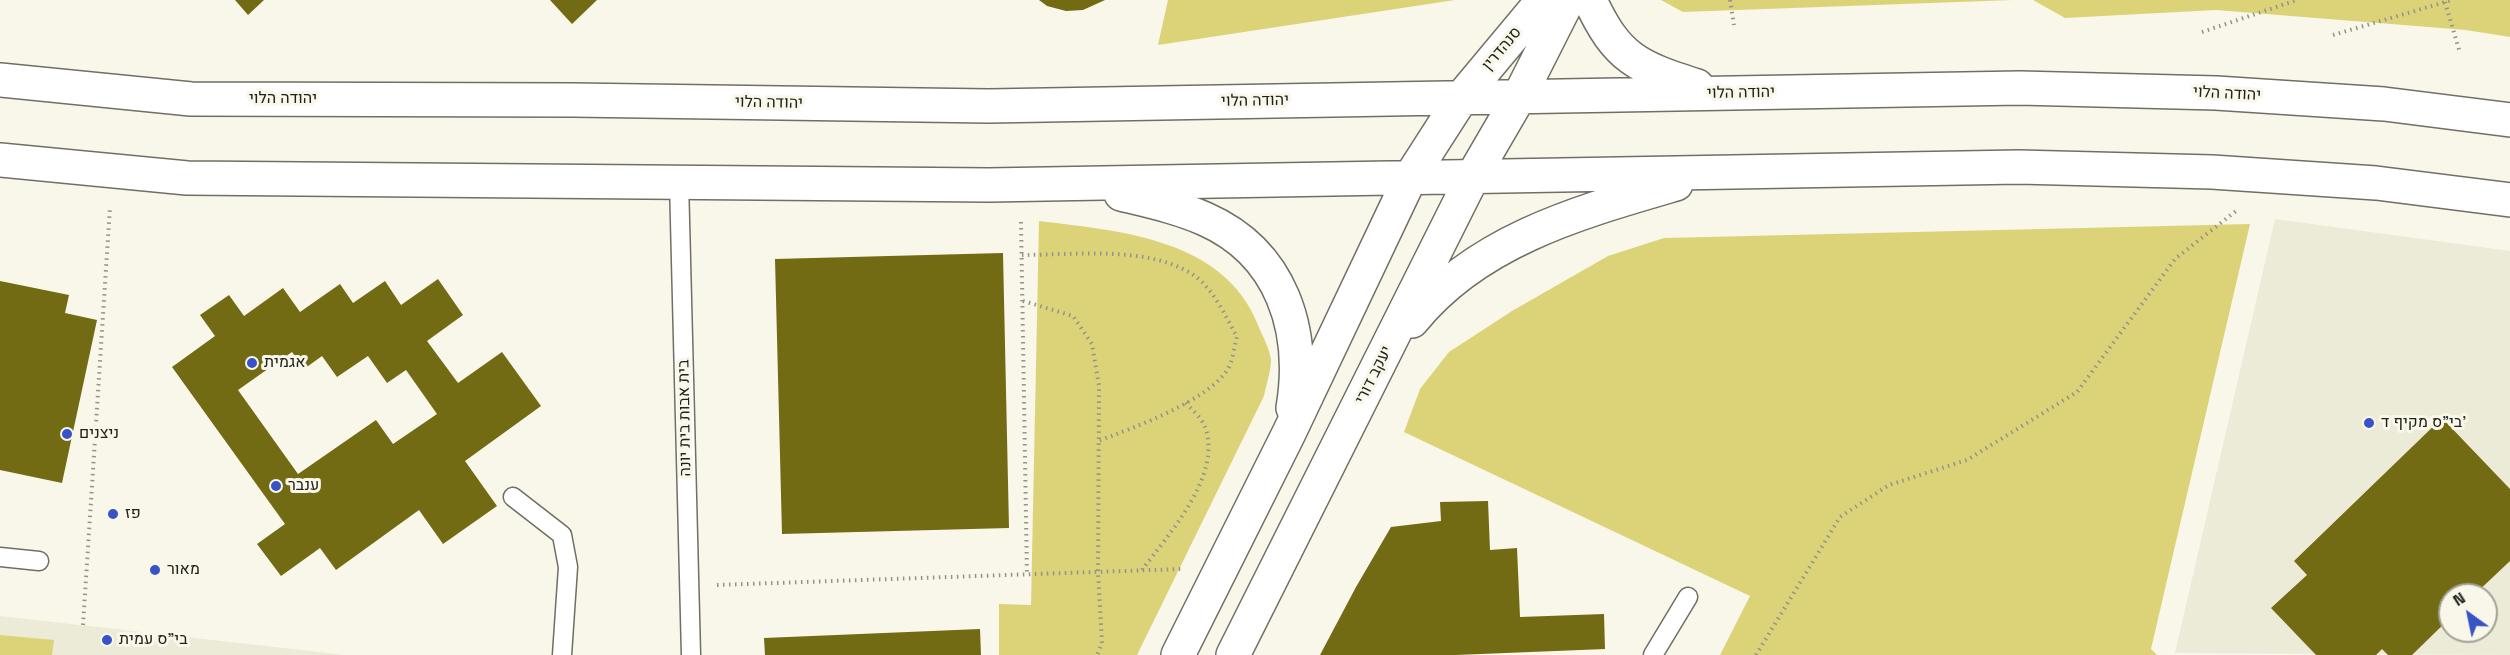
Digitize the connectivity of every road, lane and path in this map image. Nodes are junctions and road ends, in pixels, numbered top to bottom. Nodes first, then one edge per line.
1 (1543, 0) edge
2 (1568, 0) edge
3 (1590, 0) edge
4 (1730, 0) edge
5 (2296, 0) edge
6 (2452, 0) edge
7 (2445, 1) edge
8 (1734, 25) dead end
9 (2202, 32) dead end
10 (2333, 35) dead end
11 (2460, 53) dead end
12 (0, 80) edge
13 (1722, 93) junction
14 (1462, 97) junction
15 (1519, 97) junction
16 (2510, 120) edge
17 (0, 160) edge
18 (112, 172) junction
19 (1718, 172) junction
20 (1473, 176) junction
21 (1410, 178) junction
22 (679, 181) junction
23 (1081, 183) junction
24 (1021, 185) junction
25 (2510, 200) edge
26 (2240, 208) dead end
27 (1022, 255) junction
28 (1023, 301) junction
29 (1382, 360) junction
30 (1185, 402) junction
31 (1289, 433) junction
32 (1098, 441) junction
33 (513, 497) dead end
34 (0, 557) edge
35 (39, 561) dead end
36 (1222, 568) junction
37 (1141, 571) junction
38 (1098, 572) junction
39 (1027, 575) junction
40 (690, 586) junction
41 (1688, 597) dead end
42 (83, 626) dead end
43 (562, 655) edge
44 (691, 655) edge
45 (1097, 655) edge
46 (1178, 655) edge
47 (1233, 655) edge
48 (1653, 655) edge
49 (1756, 655) edge

1 - 14 main road, סנהדרין
2 - 15 main road, סנהדרין
3 - 13 main road
4 - 8 path
5 - 9 path
6 - 7 path
7 - 10 path
7 - 11 path
12 - 14 main road, יהודה הלוי
13 - 15 main road, יהודה הלוי
13 - 16 main road, יהודה הלוי
14 - 15 main road, יהודה הלוי
14 - 21 main road
15 - 20 main road, יעקב דורי
17 - 18 main road
18 - 22 main road
18 - 42 path
19 - 20 main road
19 - 25 main road
19 - 29 main road
20 - 21 main road
20 - 29 main road, יעקב דורי
21 - 23 main road
21 - 31 main road
22 - 24 main road
22 - 40 lane, בית אבות בית יונה
23 - 24 main road
23 - 31 main road
24 - 27 path
26 - 49 path
27 - 28 path
27 - 30 path
28 - 32 path
28 - 39 path
29 - 47 main road, יעקב דורי
30 - 32 path
30 - 37 path
31 - 36 main road
32 - 38 path
33 - 43 lane
34 - 35 lane
36 - 37 path
36 - 46 main road
37 - 38 path
38 - 39 path
38 - 45 path
39 - 40 path
40 - 44 lane, בית אבות בית יונה
41 - 48 lane

